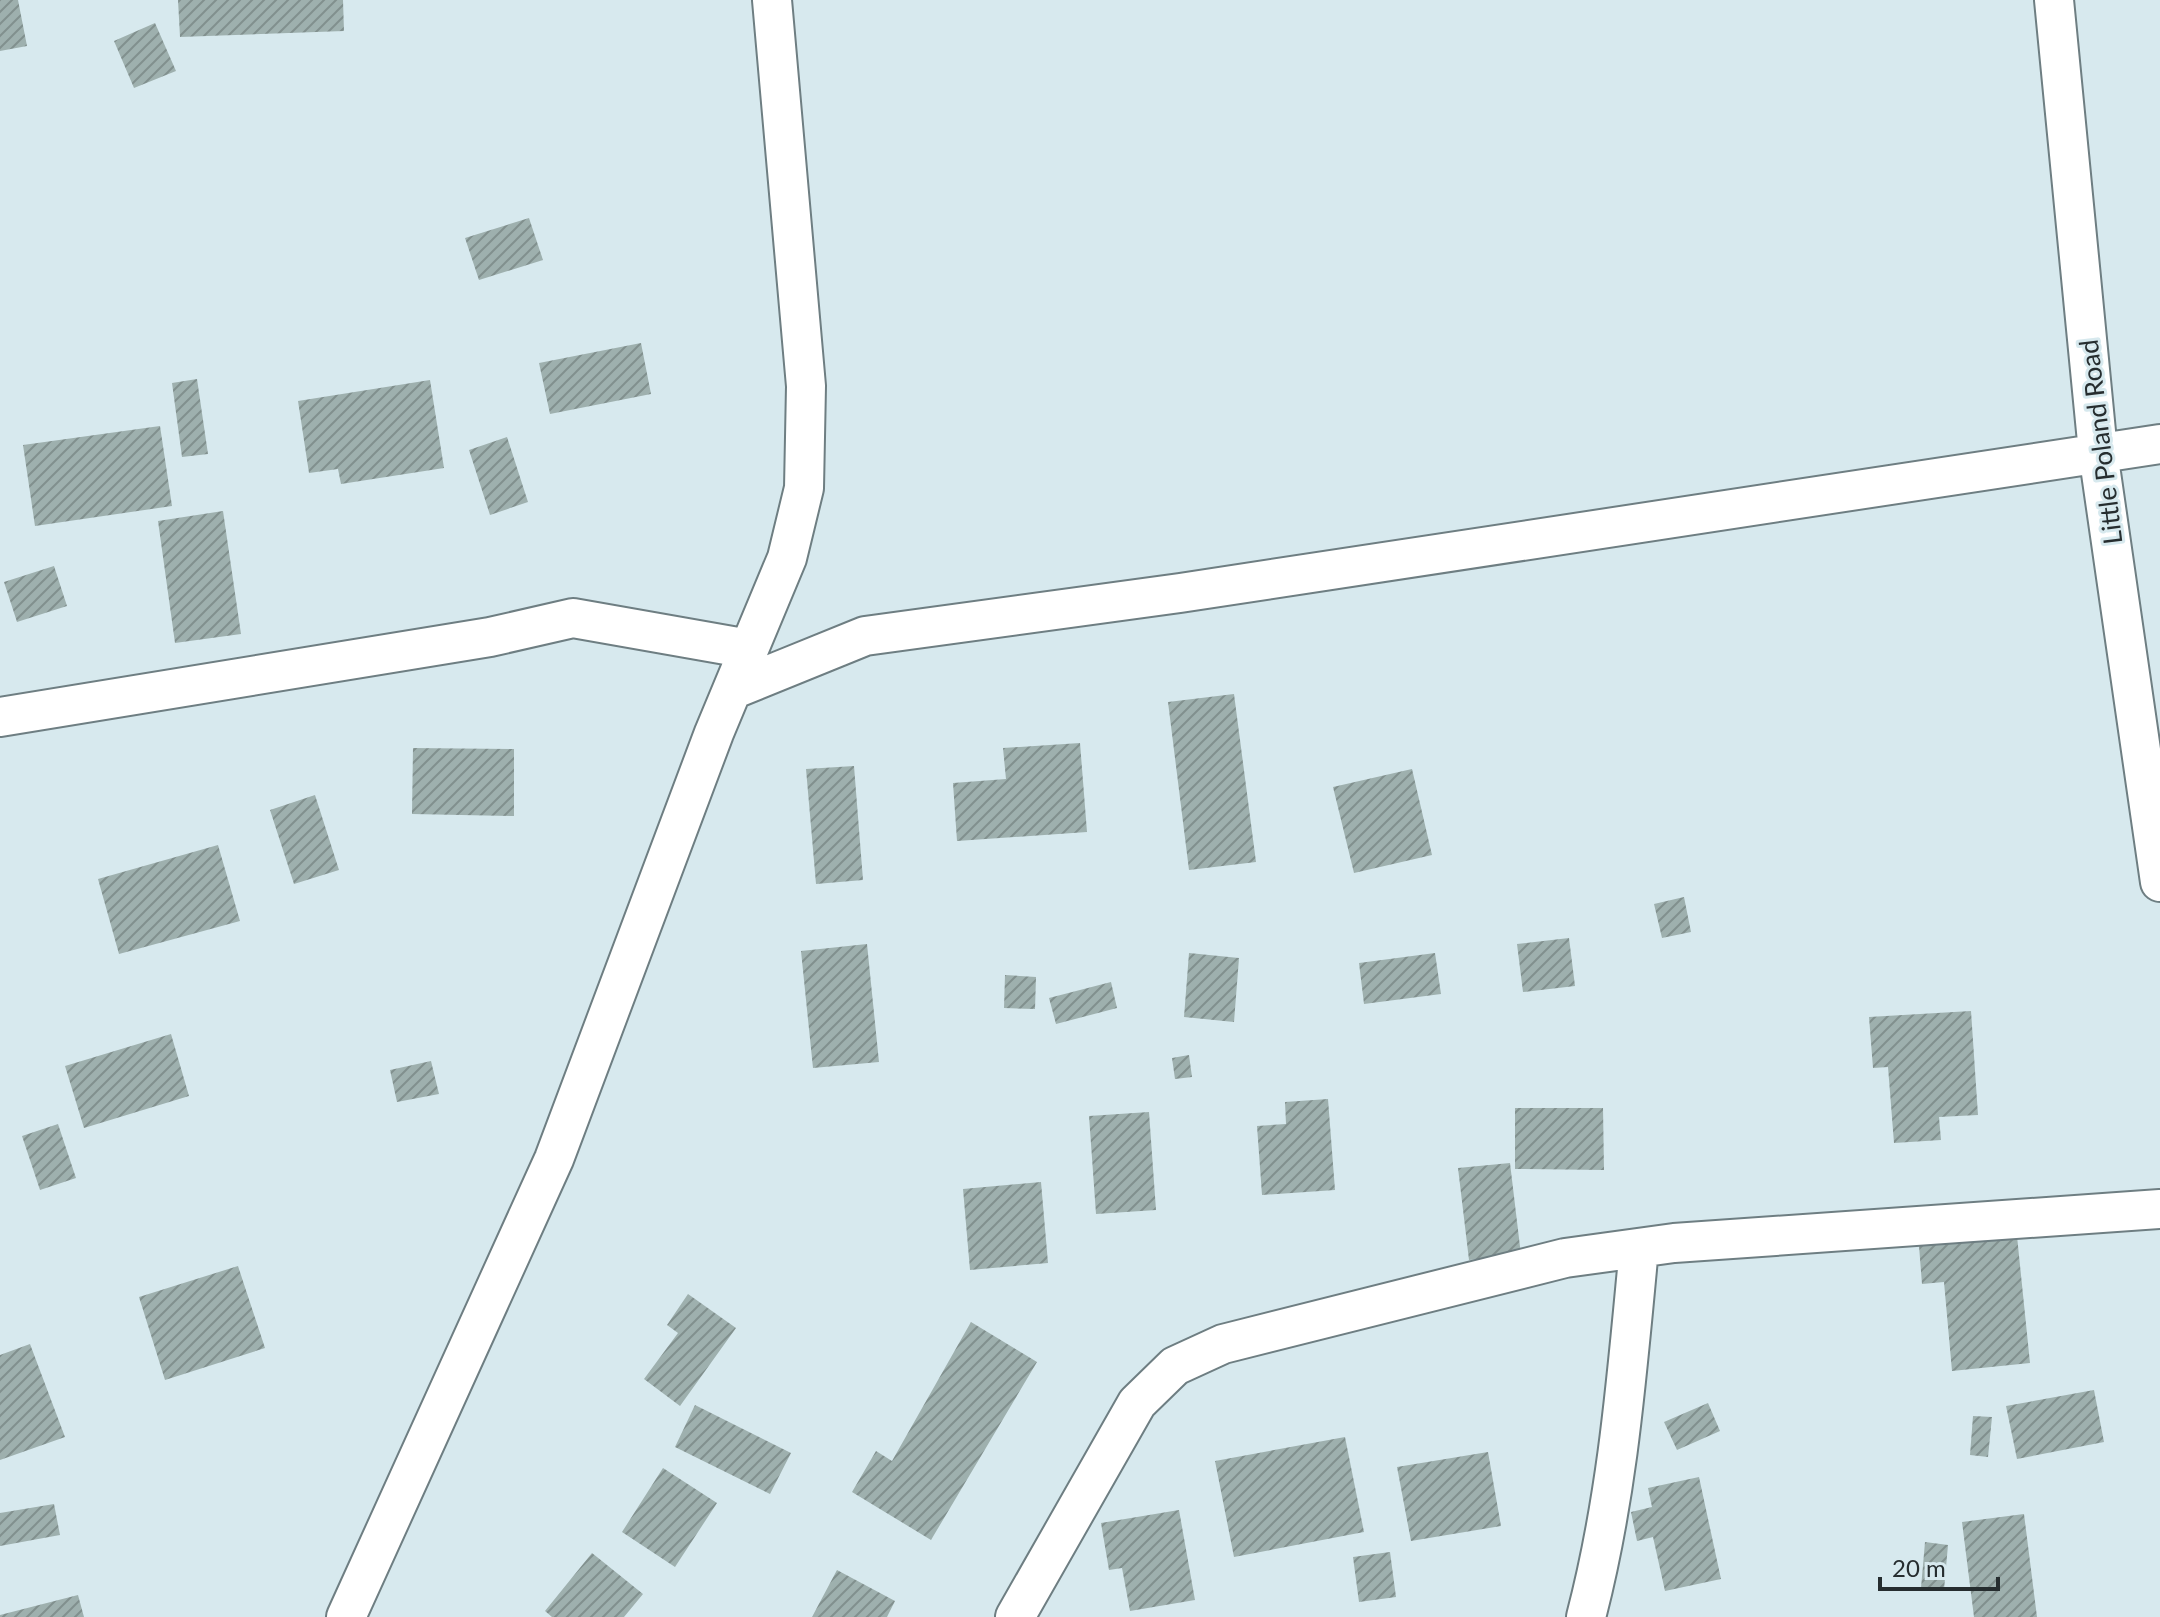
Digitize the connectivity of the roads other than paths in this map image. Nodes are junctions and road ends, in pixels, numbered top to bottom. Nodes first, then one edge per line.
1 (772, 0) edge
2 (2054, 0) edge
3 (2160, 444) edge
4 (2098, 452) junction
5 (749, 649) junction
6 (732, 690) junction
7 (0, 717) edge
8 (2160, 882) edge
9 (2160, 1209) edge
10 (1639, 1248) junction
11 (346, 1617) edge
12 (1015, 1617) edge
13 (1586, 1617) edge

1 - 5 street
2 - 4 street, Little Poland Road
3 - 4 street
4 - 6 street
4 - 8 street, Little Poland Road
5 - 6 street
5 - 7 street
6 - 11 street
9 - 10 street
10 - 12 street
10 - 13 street

